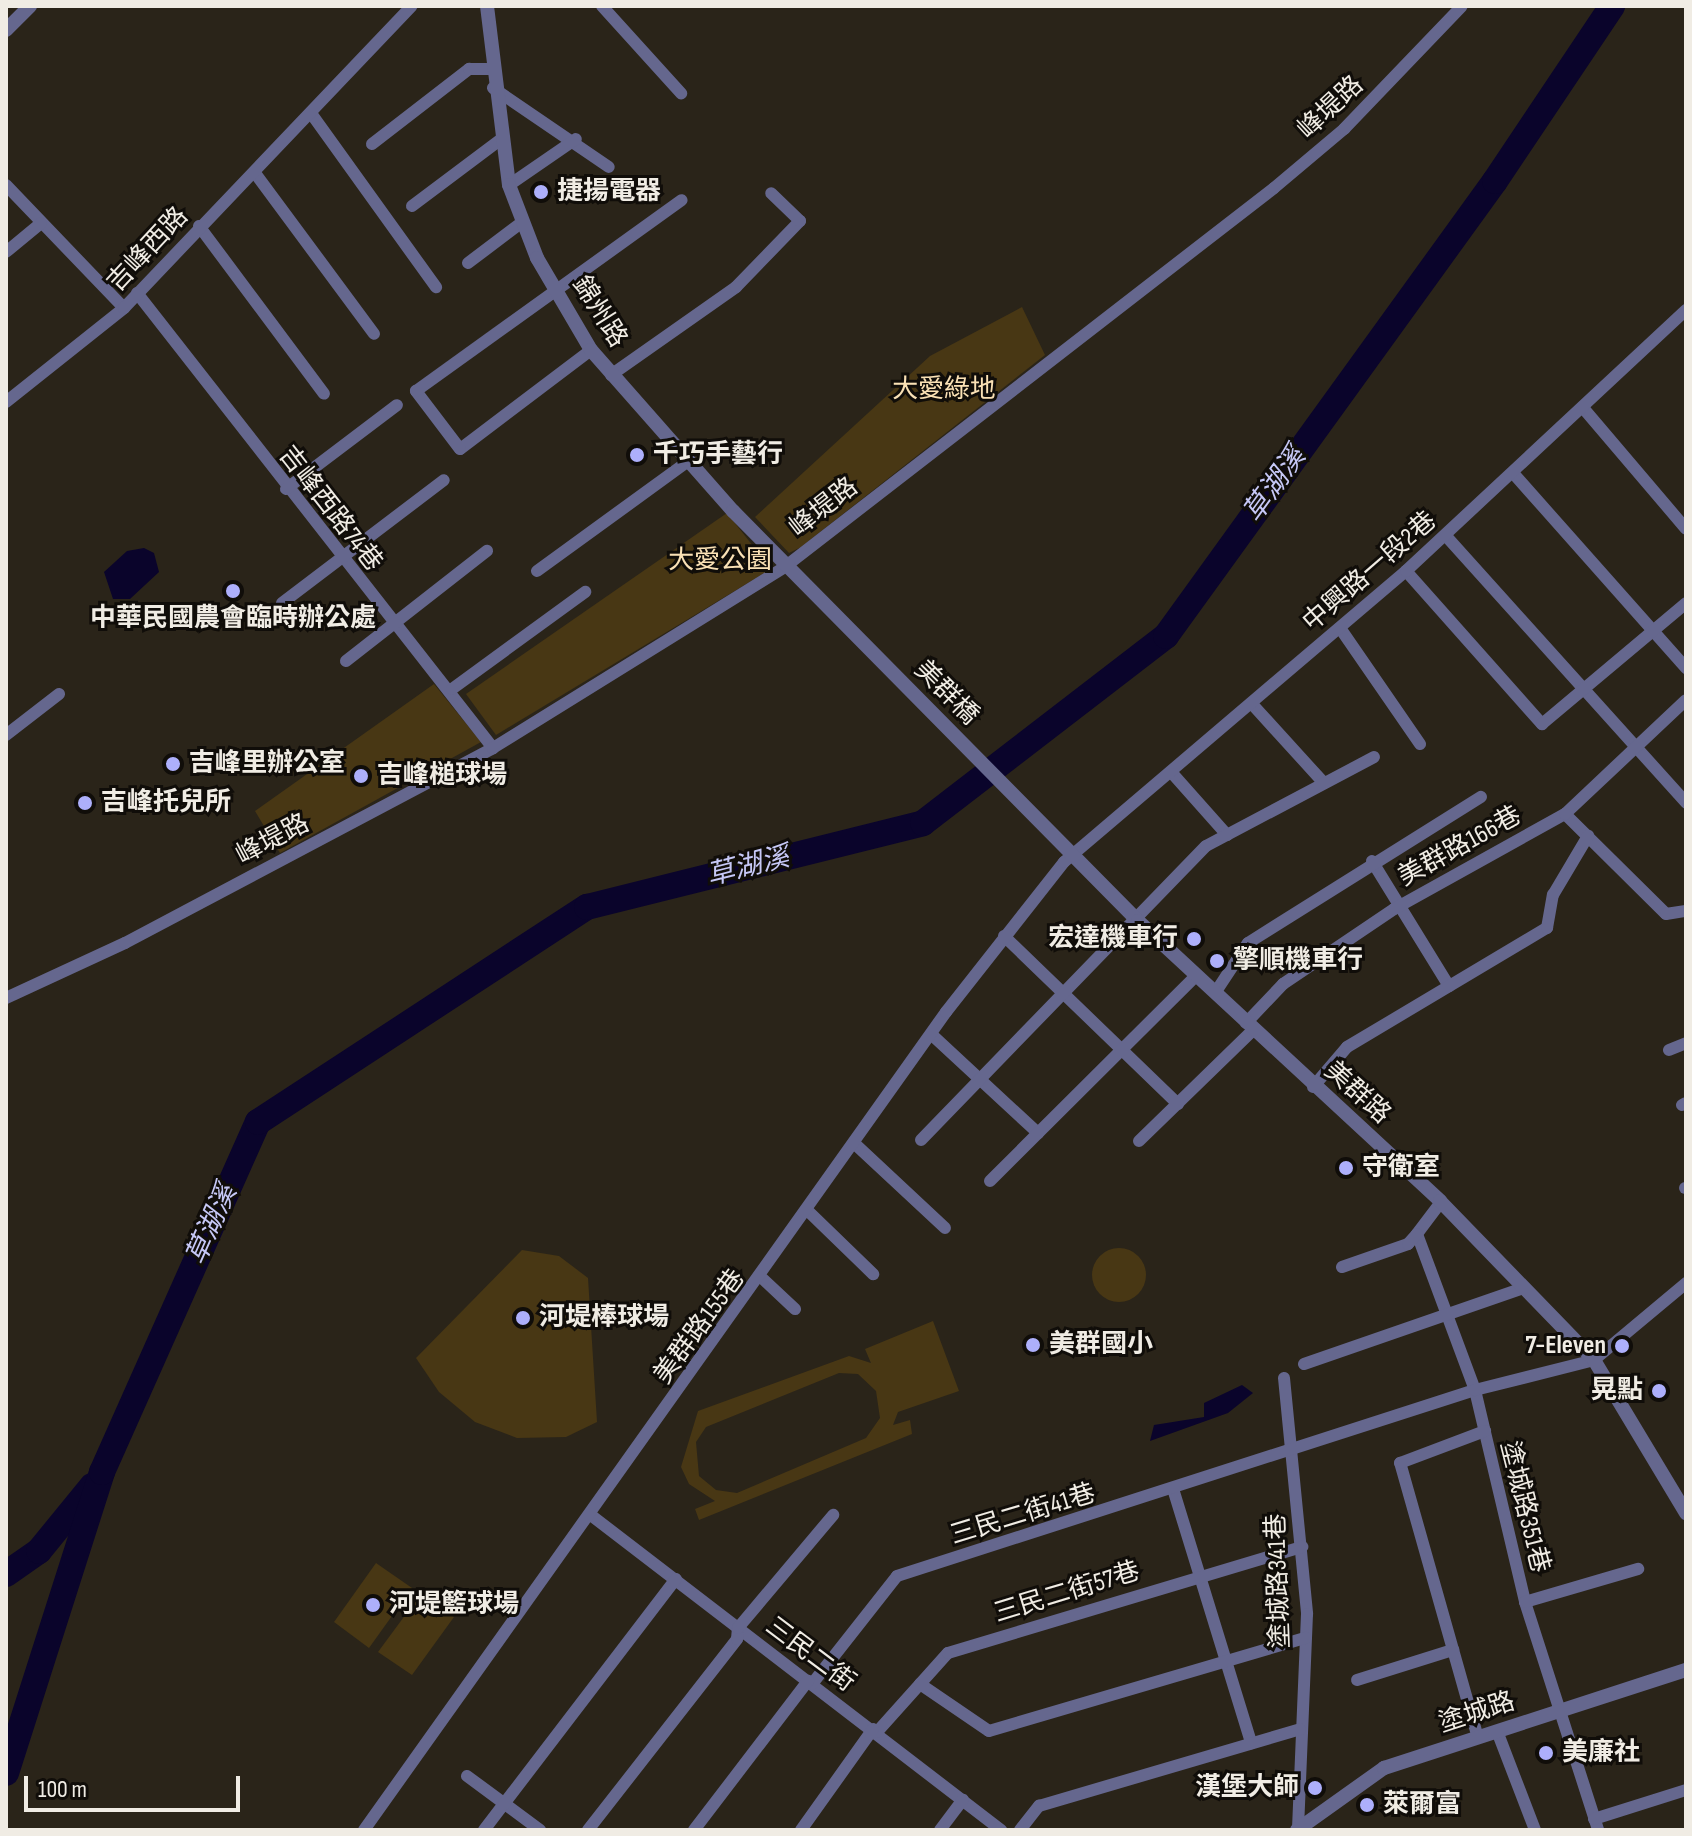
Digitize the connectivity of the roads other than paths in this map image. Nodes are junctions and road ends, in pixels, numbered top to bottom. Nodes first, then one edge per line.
1 (30, 6) edge
2 (412, 6) edge
3 (487, 6) edge
4 (602, 6) edge
5 (1462, 6) edge
6 (6, 30) edge
7 (490, 69) junction
8 (493, 88) junction
9 (681, 93) dead end
10 (313, 116) junction
11 (576, 139) junction
12 (500, 140) junction
13 (372, 144) dead end
14 (609, 167) dead end
15 (255, 173) junction
16 (509, 185) junction
17 (8, 190) edge
18 (771, 193) dead end
19 (682, 200) dead end
20 (412, 206) dead end
21 (41, 223) junction
22 (521, 223) junction
23 (199, 226) junction
24 (6, 252) edge
25 (468, 263) dead end
26 (436, 287) dead end
27 (555, 287) junction
28 (137, 293) junction
29 (124, 308) junction
30 (1686, 310) edge
31 (374, 334) dead end
32 (591, 350) junction
33 (611, 375) junction
34 (324, 394) dead end
35 (6, 402) edge
36 (397, 405) dead end
37 (1584, 409) junction
38 (687, 462) junction
39 (1513, 473) junction
40 (444, 480) dead end
41 (286, 489) junction
42 (1686, 529) edge
43 (1446, 536) junction
44 (487, 551) dead end
45 (342, 561) junction
46 (786, 566) junction
47 (537, 571) dead end
48 (1406, 571) junction
49 (798, 578) joint
50 (585, 592) dead end
51 (282, 603) dead end
52 (1686, 603) edge
53 (392, 627) junction
54 (1340, 628) junction
55 (1653, 631) junction
56 (346, 661) dead end
57 (1686, 668) edge
58 (452, 689) junction
59 (1581, 690) junction
60 (59, 694) dead end
61 (1686, 700) edge
62 (1252, 704) junction
63 (6, 735) edge
64 (1420, 744) dead end
65 (493, 748) junction
66 (1638, 753) junction
67 (1374, 757) dead end
68 (1172, 773) junction
69 (1324, 783) junction
70 (1481, 797) dead end
71 (1686, 803) edge
72 (1565, 814) junction
73 (1227, 835) junction
74 (1588, 836) junction
75 (1060, 841) joint
76 (1076, 858) junction
77 (1372, 861) junction
78 (1400, 906) junction
79 (1686, 911) edge
80 (1138, 921) junction
81 (1004, 936) junction
82 (1197, 975) junction
83 (1449, 986) junction
84 (1215, 993) junction
85 (1064, 996) junction
86 (6, 998) edge
87 (1250, 1026) junction
88 (931, 1034) junction
89 (1686, 1043) edge
90 (1121, 1050) junction
91 (1669, 1050) dead end
92 (981, 1079) junction
93 (1313, 1087) junction
94 (1178, 1104) junction
95 (1038, 1133) junction
96 (921, 1140) dead end
97 (1139, 1141) dead end
98 (855, 1144) junction
99 (990, 1181) dead end
100 (1441, 1202) junction
101 (808, 1211) junction
102 (945, 1228) dead end
103 (1417, 1234) junction
104 (1342, 1267) dead end
105 (873, 1274) dead end
106 (763, 1279) junction
107 (1686, 1283) edge
108 (1524, 1288) junction
109 (795, 1309) dead end
110 (1449, 1314) junction
111 (1594, 1360) junction
112 (1304, 1364) dead end
113 (1284, 1378) dead end
114 (1475, 1390) junction
115 (1486, 1430) junction
116 (1292, 1450) junction
117 (1174, 1492) junction
118 (1686, 1513) edge
119 (833, 1515) dead end
120 (592, 1516) junction
121 (1302, 1547) junction
122 (1638, 1569) dead end
123 (1199, 1575) junction
124 (676, 1579) junction
125 (1525, 1602) junction
126 (738, 1628) junction
127 (1306, 1638) junction
128 (1453, 1650) junction
129 (1225, 1661) junction
130 (1686, 1670) edge
131 (1357, 1680) dead end
132 (810, 1683) junction
133 (920, 1684) junction
134 (1559, 1713) junction
135 (1300, 1729) junction
136 (875, 1730) junction
137 (1497, 1731) junction
138 (1478, 1738) junction
139 (1251, 1743) junction
140 (467, 1776) dead end
141 (1686, 1790) edge
142 (963, 1800) junction
143 (505, 1802) junction
144 (1313, 1824) edge
145 (1596, 1825) edge
146 (364, 1830) edge
147 (484, 1830) edge
148 (540, 1830) edge
149 (588, 1830) edge
150 (694, 1830) edge
151 (801, 1830) edge
152 (940, 1830) edge
153 (1001, 1830) edge
154 (1020, 1830) edge
155 (1297, 1830) edge
156 (1535, 1830) edge

1 - 6 street
2 - 10 street, 吉峰西路
3 - 7 street, 錦州路
4 - 9 street
5 - 46 street, 峰堤路
7 - 8 street, 錦州路
7 - 13 street
8 - 11 street
8 - 12 street, 錦州路
10 - 15 street, 吉峰西路
10 - 26 street
11 - 14 street
11 - 16 street
12 - 16 street, 錦州路
12 - 20 street
15 - 23 street, 吉峰西路
15 - 31 street
16 - 22 street, 錦州路
17 - 21 street
18 - 33 street
19 - 27 street
21 - 24 street
21 - 29 street
22 - 25 street
22 - 27 street, 錦州路
23 - 28 street, 吉峰西路
23 - 34 street
27 - 32 street, 錦州路
27 - 32 street
28 - 29 street, 吉峰西路
28 - 41 street, 吉峰西路74巷
29 - 35 street, 吉峰西路
30 - 37 street, 中興路一段2巷
32 - 33 street, 錦州路
33 - 38 street, 錦州路
36 - 41 street
37 - 39 street, 中興路一段2巷
37 - 42 street
38 - 46 street, 錦州路
38 - 47 street
39 - 43 street, 中興路一段2巷
39 - 55 street
40 - 45 street
41 - 45 street, 吉峰西路74巷
43 - 48 street, 中興路一段2巷
43 - 59 street
44 - 53 street
45 - 51 street
45 - 53 street, 吉峰西路74巷
46 - 49 street, 錦州路
46 - 65 street, 峰堤路
48 - 54 street, 中興路一段2巷
48 - 59 street
49 - 75 street, 美群橋
50 - 58 street
52 - 55 street
53 - 56 street
53 - 58 street, 吉峰西路74巷
54 - 62 street, 中興路一段2巷
54 - 64 street
55 - 57 street
55 - 59 street
58 - 65 street, 吉峰西路74巷
59 - 66 street
60 - 63 street
61 - 66 street, 美群路166巷
62 - 68 street, 中興路一段2巷
62 - 69 street
65 - 86 street, 峰堤路
66 - 71 street
66 - 72 street, 美群路166巷
67 - 69 street
68 - 73 street
68 - 76 street, 中興路一段2巷
69 - 73 street
70 - 77 street
72 - 74 street
72 - 78 street, 美群路166巷
73 - 80 street
74 - 79 street
74 - 83 street
75 - 76 street, 美群路
76 - 80 street, 美群路
76 - 81 street, 美群路155巷
77 - 78 street
77 - 84 street
78 - 83 street
78 - 87 street, 美群路166巷
80 - 82 street, 美群路
80 - 85 street
81 - 85 street
81 - 88 street, 美群路155巷
82 - 84 street, 美群路
82 - 90 street
83 - 93 street
84 - 87 street, 美群路
85 - 90 street
85 - 92 street
87 - 93 street, 美群路
87 - 94 street, 美群路166巷
88 - 92 street
88 - 98 street, 美群路155巷
89 - 91 street
90 - 94 street
90 - 95 street
92 - 95 street
92 - 96 street
93 - 100 street, 美群路
94 - 97 street, 美群路166巷
95 - 99 street
98 - 101 street, 美群路155巷
98 - 102 street
100 - 103 street
100 - 108 street, 美群路
101 - 105 street
101 - 106 street, 美群路155巷
103 - 104 street
103 - 110 street, 塗城路351巷
106 - 109 street
106 - 120 street, 美群路155巷
107 - 111 street
108 - 110 street
108 - 111 street, 美群路
110 - 112 street
110 - 114 street, 塗城路351巷
111 - 114 street, 三民二街41巷
111 - 118 street, 美群路
113 - 116 street, 塗城路341巷
114 - 115 street, 塗城路351巷
114 - 116 street, 三民二街41巷
115 - 125 street, 塗城路351巷
115 - 128 street
116 - 117 street, 三民二街41巷
116 - 121 street, 塗城路341巷
117 - 123 street
117 - 132 street, 三民二街41巷
119 - 126 street
120 - 124 street, 三民二街
120 - 146 street, 美群路155巷
121 - 123 street, 三民二街57巷
121 - 127 street, 塗城路341巷
122 - 125 street
123 - 129 street
123 - 133 street, 三民二街57巷
124 - 126 street, 三民二街
124 - 143 street
125 - 134 street, 塗城路351巷
126 - 132 street, 三民二街
126 - 149 street
127 - 129 street
127 - 135 street, 塗城路341巷
128 - 131 street
128 - 138 street
129 - 133 street
129 - 139 street
130 - 134 street, 塗城路
132 - 136 street, 三民二街
132 - 150 street, 三民二街41巷
133 - 136 street, 三民二街57巷
134 - 137 street, 塗城路
134 - 145 street, 塗城路351巷
135 - 139 street
135 - 155 street, 塗城路341巷
136 - 142 street, 三民二街
136 - 151 street, 三民二街57巷
137 - 138 street, 塗城路
137 - 156 street
138 - 144 street, 塗城路
139 - 154 street
140 - 143 street
141 - 145 street
142 - 152 street
142 - 153 street, 三民二街
143 - 147 street
143 - 148 street
144 - 155 street, 塗城路

